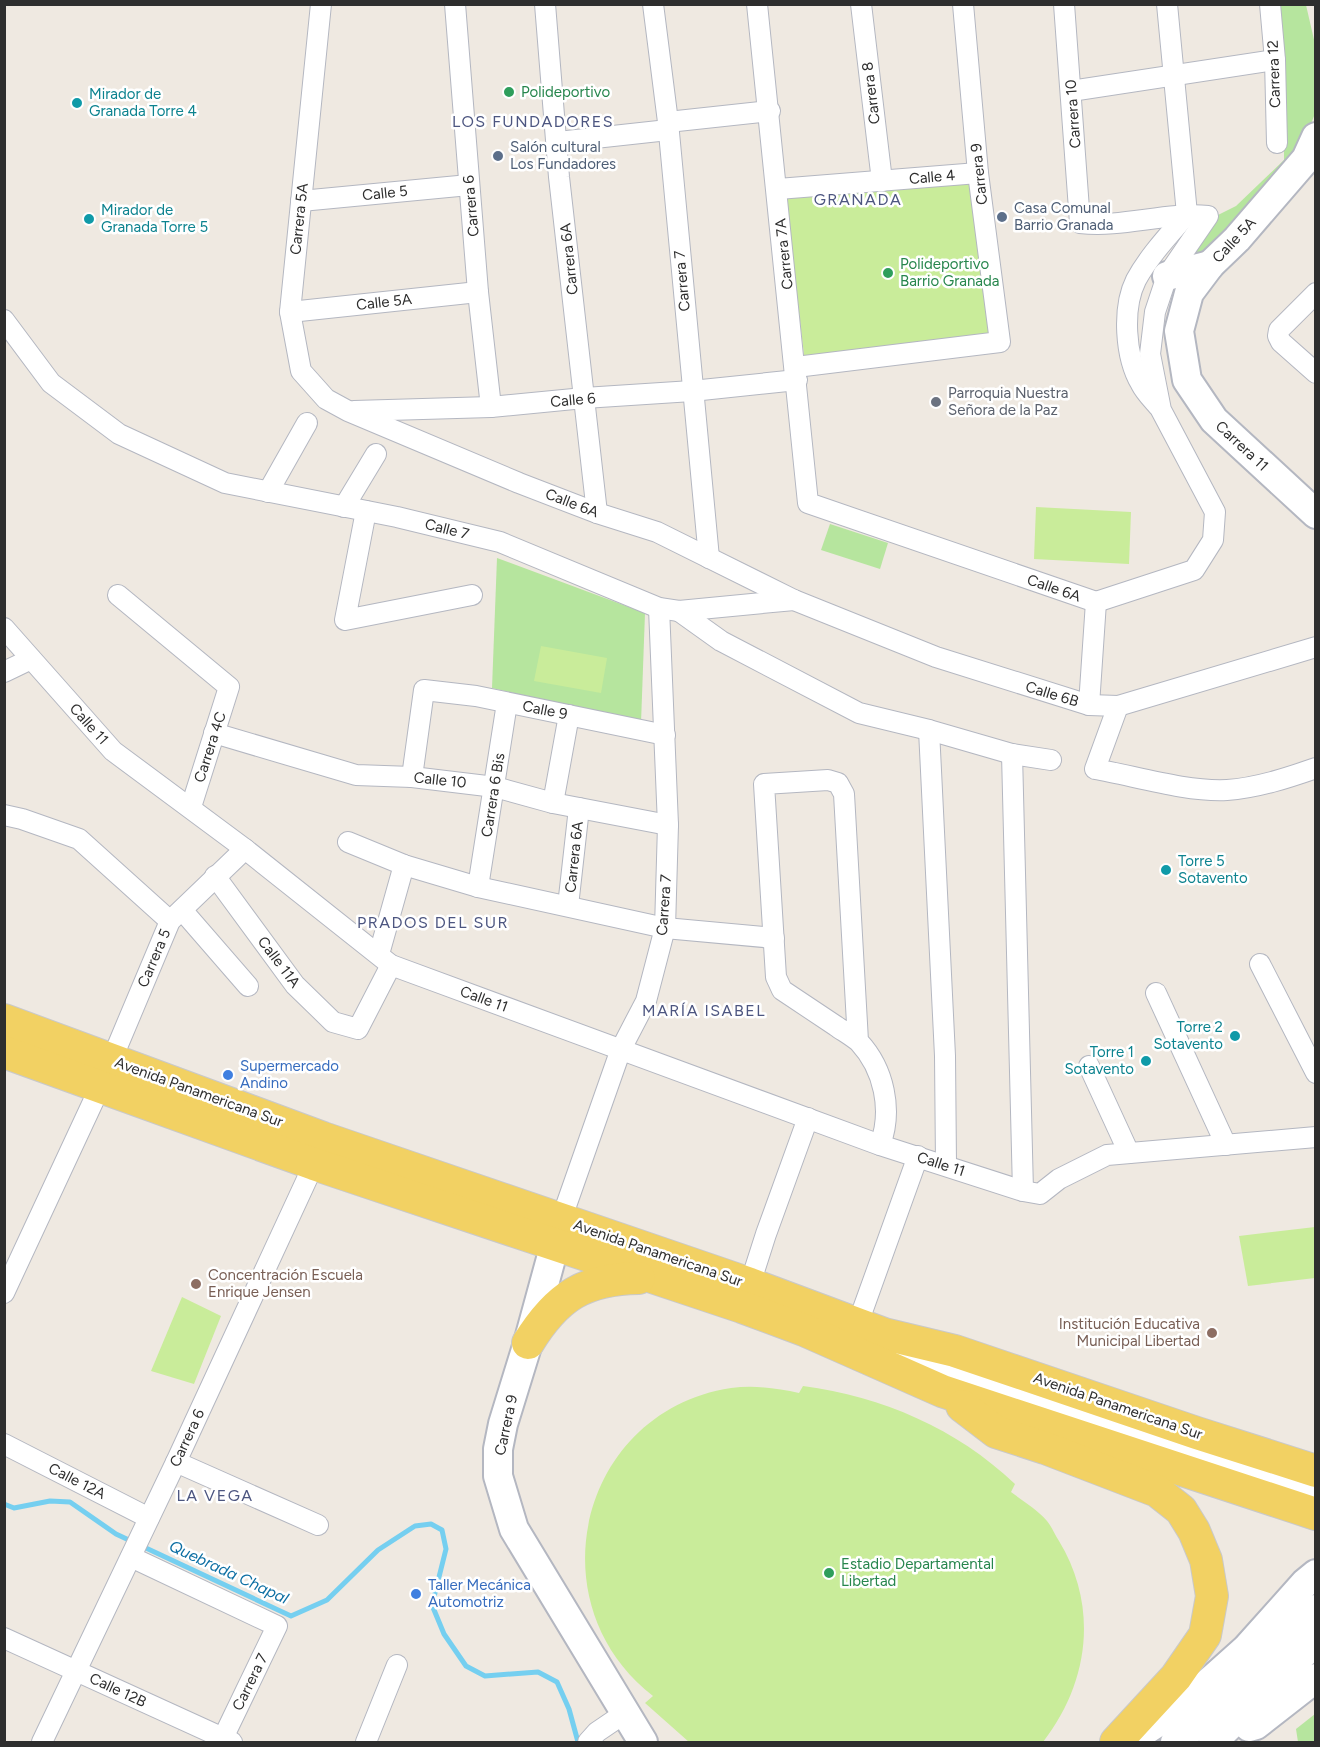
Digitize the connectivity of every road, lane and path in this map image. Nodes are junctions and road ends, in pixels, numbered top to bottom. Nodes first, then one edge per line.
1 (321, 4) edge
2 (455, 4) edge
3 (545, 4) edge
4 (653, 4) edge
5 (757, 4) edge
6 (861, 4) edge
7 (963, 4) edge
8 (1064, 4) edge
9 (1167, 4) edge
10 (1270, 4) edge
11 (1275, 60) junction
12 (1174, 75) junction
13 (1071, 91) junction
14 (770, 111) junction
15 (668, 126) junction
16 (558, 142) junction
17 (1276, 143) dead end
18 (1311, 148) edge
19 (978, 173) junction
20 (882, 181) junction
21 (470, 184) junction
22 (778, 189) junction
23 (301, 201) junction
24 (1187, 214) junction
25 (1210, 265) junction
26 (1167, 276) junction
27 (478, 292) junction
28 (1316, 293) edge
29 (290, 312) junction
30 (4, 320) edge
31 (1179, 332) joint
32 (1000, 342) joint
33 (1316, 373) edge
34 (796, 374) junction
35 (692, 391) junction
36 (584, 398) junction
37 (491, 407) junction
38 (1161, 410) junction
39 (348, 411) junction
40 (307, 423) dead end
41 (376, 454) dead end
42 (268, 492) junction
43 (808, 503) joint
44 (344, 507) junction
45 (366, 511) junction
46 (597, 513) junction
47 (1316, 514) edge
48 (708, 558) junction
49 (118, 595) dead end
50 (472, 595) dead end
51 (794, 600) junction
52 (1096, 602) junction
53 (669, 609) junction
54 (4, 628) edge
55 (1316, 647) edge
56 (31, 659) junction
57 (4, 672) edge
58 (507, 703) junction
59 (1089, 705) junction
60 (1118, 706) junction
61 (569, 715) junction
62 (929, 730) junction
63 (214, 733) junction
64 (665, 735) junction
65 (1012, 754) junction
66 (1051, 760) dead end
67 (1316, 768) edge
68 (412, 777) junction
69 (495, 786) junction
70 (554, 802) junction
71 (191, 807) junction
72 (579, 808) junction
73 (4, 815) edge
74 (668, 825) junction
75 (348, 842) dead end
76 (245, 849) junction
77 (404, 865) junction
78 (215, 876) junction
79 (478, 887) junction
80 (568, 906) junction
81 (176, 916) junction
82 (665, 928) junction
83 (774, 938) junction
84 (385, 960) junction
85 (1260, 964) dead end
86 (248, 986) dead end
87 (1156, 993) dead end
88 (4, 1020) edge
89 (858, 1041) junction
90 (621, 1049) junction
91 (4, 1052) edge
92 (1089, 1066) dead end
93 (1316, 1072) edge
94 (106, 1073) junction
95 (808, 1118) junction
96 (1316, 1137) edge
97 (880, 1145) junction
98 (1226, 1145) junction
99 (1129, 1153) junction
100 (918, 1156) junction
101 (314, 1164) junction
102 (946, 1165) junction
103 (1023, 1191) junction
104 (557, 1232) junction
105 (666, 1282) junction
106 (750, 1284) junction
107 (4, 1293) edge
108 (871, 1329) junction
109 (528, 1343) junction
110 (942, 1391) junction
111 (4, 1444) edge
112 (176, 1462) junction
113 (1316, 1471) edge
114 (1316, 1497) edge
115 (1316, 1514) edge
116 (146, 1524) junction
117 (318, 1525) dead end
118 (133, 1553) junction
119 (1316, 1574) edge
120 (1316, 1609) edge
121 (4, 1638) edge
122 (1316, 1641) edge
123 (397, 1665) dead end
124 (76, 1671) junction
125 (1316, 1678) edge
126 (1269, 1689) junction
127 (625, 1713) junction
128 (1255, 1734) edge
129 (592, 1737) edge
130 (1217, 1739) edge
131 (228, 1740) edge
132 (42, 1743) edge
133 (366, 1743) edge
134 (643, 1743) edge
135 (1116, 1743) edge
136 (1128, 1743) edge
137 (1175, 1743) edge

1 - 23 street, Carrera 5A
2 - 21 street, Carrera 6
3 - 16 street, Carrera 6A
4 - 15 street, Carrera 7
5 - 14 street, Carrera 7A
6 - 20 street, Carrera 8
7 - 19 street, Carrera 9
8 - 13 street, Carrera 10
9 - 12 street
10 - 11 street, Carrera 12
11 - 12 street
11 - 17 street, Carrera 12
12 - 13 street
12 - 24 street
13 - 24 street, Carrera 10
14 - 15 street
14 - 22 street, Carrera 7A
15 - 16 street
15 - 35 street, Carrera 7
16 - 36 street, Carrera 6A
18 - 25 main road, Calle 5A
19 - 20 street, Calle 4
19 - 32 street, Carrera 9
20 - 22 street, Calle 4
21 - 23 street, Calle 5
21 - 27 street, Carrera 6
22 - 34 street, Carrera 7A
23 - 29 street, Carrera 5A
24 - 26 street
24 - 38 street
25 - 26 main road
25 - 31 main road, Calle 5A
26 - 38 street
27 - 29 street, Calle 5A
27 - 37 street, Carrera 6
28 - 33 street
29 - 39 street, Carrera 5A
30 - 42 street, Calle 7
31 - 47 main road, Carrera 11
32 - 34 street, Calle 6
34 - 35 street, Calle 6
34 - 43 street, Carrera 7A
35 - 36 street, Calle 6
35 - 48 street, Carrera 7
36 - 37 street, Calle 6
36 - 46 street, Carrera 6A
37 - 39 street, Calle 6
38 - 52 street
39 - 46 street, Calle 6A
40 - 42 street
41 - 44 street
42 - 44 street, Calle 7
43 - 52 street, Calle 6A
44 - 45 street, Calle 7
45 - 50 street
45 - 53 street, Calle 7
46 - 48 street, Calle 6A
48 - 51 street, Calle 6A
49 - 63 street, Carrera 4C
51 - 53 street
51 - 59 street, Calle 6B
52 - 59 street
53 - 62 street, Calle 7
53 - 64 street, Carrera 7
54 - 56 street, Calle 11
55 - 60 street, Calle 6B
56 - 57 street
56 - 71 street, Calle 11
58 - 61 street, Calle 9
58 - 68 street, Calle 9
58 - 69 street, Carrera 6 Bis
59 - 60 street, Calle 6B
60 - 67 street
61 - 64 street, Calle 9
61 - 70 street
62 - 65 street, Calle 7
62 - 102 street
63 - 68 street, Calle 10
63 - 71 street, Carrera 4C
64 - 74 street, Carrera 7
65 - 66 street, Calle 7
65 - 103 street
68 - 69 street, Calle 10
69 - 70 street, Calle 10
69 - 79 street, Carrera 6 Bis
70 - 72 street, Calle 10
71 - 76 street, Calle 11
72 - 74 street, Calle 10
72 - 80 street, Carrera 6A
73 - 81 street
74 - 82 street, Carrera 7
75 - 77 street
76 - 78 street, Carrera 5
76 - 84 street, Calle 11
77 - 79 street
77 - 84 street
78 - 81 street, Carrera 5
78 - 84 street, Calle 11A
79 - 80 street
80 - 82 street
81 - 86 street
81 - 94 street, Carrera 5
82 - 83 street
82 - 90 street, Carrera 7
83 - 89 street
83 - 89 street
84 - 90 street, Calle 11
85 - 93 street
87 - 98 street
88 - 94 main road, Avenida Panamericana Sur
89 - 97 street
90 - 95 street, Calle 11
90 - 104 street, Carrera 7
91 - 94 main road, Avenida Panamericana Sur
92 - 99 street
94 - 101 main road, Avenida Panamericana Sur
94 - 104 main road, Avenida Panamericana Sur
94 - 107 street, Carrera 5
95 - 97 street, Calle 11
95 - 106 street
96 - 98 street, Calle 11
97 - 100 street, Calle 11
98 - 99 street, Calle 11
99 - 103 street, Calle 11
100 - 102 street, Calle 11
100 - 108 street
101 - 104 main road, Avenida Panamericana Sur
101 - 112 street, Carrera 6
102 - 103 street, Calle 11
104 - 105 main road, Avenida Panamericana Sur
104 - 106 main road, Avenida Panamericana Sur
104 - 109 main road, Carrera 9
105 - 109 main road
105 - 110 main road, Avenida Panamericana Sur
106 - 108 main road, Avenida Panamericana Sur
108 - 113 main road, Avenida Panamericana Sur
108 - 114 main road
109 - 127 main road, Carrera 9
110 - 115 main road
110 - 135 main road
111 - 116 street, Calle 12A
112 - 116 street, Carrera 6
112 - 117 street
116 - 118 street, Carrera 6
118 - 124 street, Carrera 6
118 - 131 street, Carrera 7
119 - 136 main road
120 - 137 main road
121 - 124 street, Calle 12B
122 - 126 main road
123 - 133 street
124 - 131 street, Calle 12B
124 - 132 street, Carrera 6
125 - 128 main road
126 - 128 main road
126 - 130 main road
127 - 129 street
127 - 134 main road, Carrera 9
128 - 130 main road

